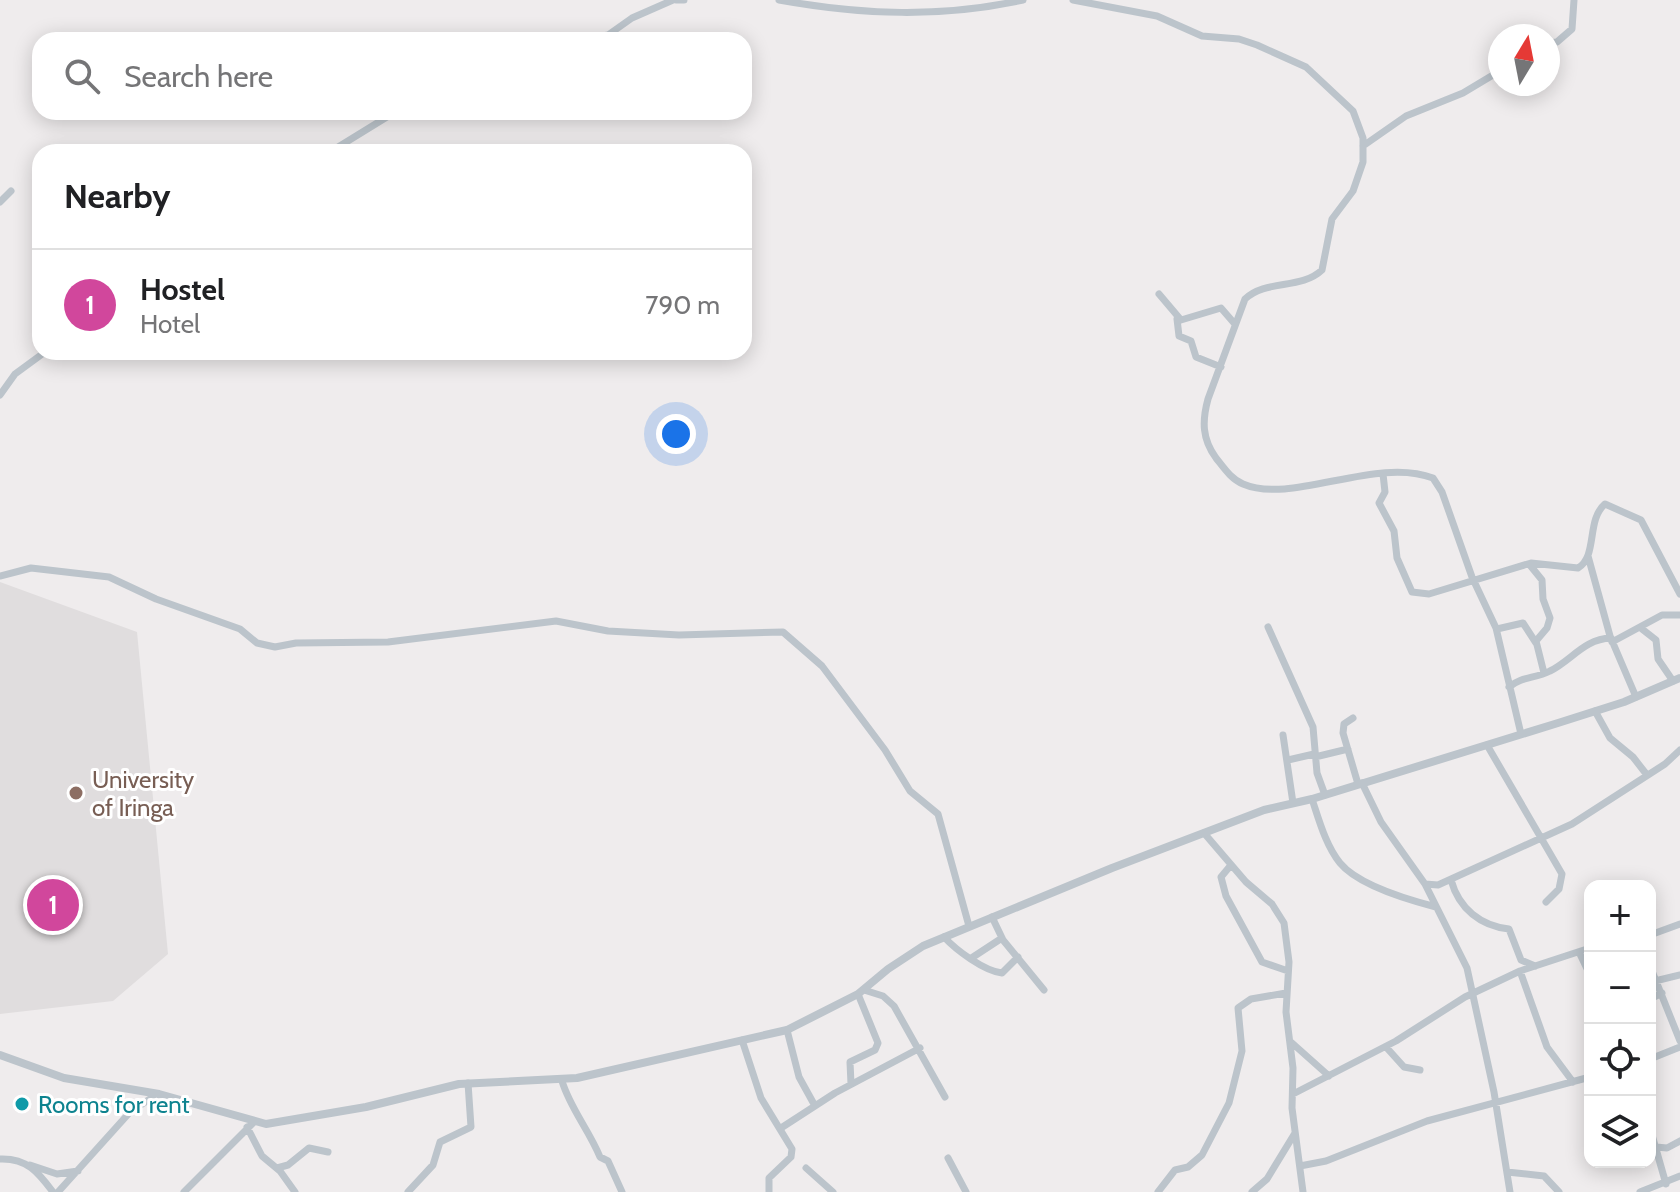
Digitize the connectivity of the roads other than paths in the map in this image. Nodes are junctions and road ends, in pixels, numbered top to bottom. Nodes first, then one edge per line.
1 (674, 0) edge
2 (684, 0) edge
3 (779, 0) edge
4 (1023, 0) edge
5 (1073, 0) edge
6 (1574, 0) edge
7 (612, 32) edge
8 (1560, 39) edge
9 (1488, 78) edge
10 (382, 120) edge
11 (343, 144) edge
12 (1363, 146) junction
13 (11, 191) dead end
14 (0, 202) edge
15 (1159, 294) dead end
16 (1177, 319) junction
17 (1234, 323) junction
18 (34, 360) edge
19 (1221, 367) junction
20 (0, 395) edge
21 (1383, 474) junction
22 (1588, 555) junction
23 (1529, 564) junction
24 (0, 576) edge
25 (1474, 581) junction
26 (1680, 594) edge
27 (1680, 615) edge
28 (1268, 627) dead end
29 (1497, 629) junction
30 (1642, 629) junction
31 (1612, 640) junction
32 (1536, 643) junction
33 (1544, 673) junction
34 (1676, 680) edge
35 (1509, 687) junction
36 (1636, 697) junction
37 (1595, 711) junction
38 (1353, 718) dead end
39 (1521, 734) junction
40 (1283, 735) dead end
41 (1487, 745) junction
42 (1348, 749) junction
43 (1680, 750) edge
44 (1314, 755) junction
45 (1288, 760) junction
46 (1647, 775) junction
47 (1360, 784) junction
48 (1325, 795) junction
49 (1312, 799) junction
50 (1293, 803) junction
51 (1204, 833) junction
52 (1542, 837) junction
53 (1231, 865) junction
54 (1451, 880) junction
55 (1425, 884) junction
56 (1546, 902) dead end
57 (1436, 907) junction
58 (992, 917) junction
59 (1680, 924) edge
60 (969, 926) junction
61 (1656, 933) edge
62 (944, 937) junction
63 (1002, 938) junction
64 (1584, 950) edge
65 (1579, 952) junction
66 (973, 957) junction
67 (1018, 957) junction
68 (1584, 962) edge
69 (1535, 966) junction
70 (1288, 971) junction
71 (1520, 971) junction
72 (1680, 975) edge
73 (1656, 981) edge
74 (1656, 983) edge
75 (1044, 990) dead end
76 (861, 992) junction
77 (1286, 993) junction
78 (1473, 993) junction
79 (1662, 993) junction
80 (1656, 996) edge
81 (787, 1030) junction
82 (742, 1040) junction
83 (1680, 1041) edge
84 (1292, 1043) junction
85 (1386, 1047) junction
86 (1680, 1047) edge
87 (920, 1048) junction
88 (0, 1055) edge
89 (1656, 1057) edge
90 (1420, 1070) dead end
91 (1329, 1076) junction
92 (1584, 1079) edge
93 (562, 1081) junction
94 (1573, 1082) junction
95 (468, 1083) junction
96 (851, 1084) junction
97 (159, 1094) junction
98 (1293, 1094) junction
99 (945, 1097) dead end
100 (1496, 1104) junction
101 (815, 1106) junction
102 (250, 1125) junction
103 (781, 1128) junction
104 (1295, 1132) junction
105 (1680, 1141) edge
106 (1656, 1147) joint
107 (328, 1152) dead end
108 (948, 1158) dead end
109 (0, 1159) edge
110 (30, 1165) junction
111 (1300, 1166) junction
112 (277, 1168) junction
113 (806, 1168) dead end
114 (82, 1170) junction
115 (1507, 1172) junction
116 (1680, 1176) edge
117 (1666, 1184) junction
118 (1257, 1191) edge
119 (56, 1192) edge
120 (184, 1192) edge
121 (295, 1192) edge
122 (408, 1192) edge
123 (622, 1192) edge
124 (769, 1192) edge
125 (833, 1192) edge
126 (966, 1192) edge
127 (1158, 1192) edge
128 (1303, 1192) edge
129 (1510, 1192) edge
130 (1559, 1192) edge
131 (1640, 1192) edge

1 - 2 street
1 - 7 street
3 - 4 street
5 - 12 street
6 - 8 street
9 - 12 street
10 - 11 street
12 - 17 street
13 - 14 street
15 - 16 street
16 - 17 street
16 - 19 street
17 - 19 street
18 - 20 street
19 - 21 street
21 - 25 street
21 - 25 street
22 - 23 street
22 - 26 street
22 - 31 street
23 - 25 street
23 - 32 street
24 - 60 street
25 - 29 street
27 - 30 street
28 - 44 street
29 - 32 street
29 - 35 street
30 - 31 street
30 - 34 street
31 - 33 street
31 - 36 street
32 - 33 street
33 - 35 street
34 - 36 street
35 - 39 street
36 - 37 street
37 - 39 street
37 - 46 street
38 - 42 street
39 - 41 street
40 - 45 street
41 - 47 street
41 - 52 street
42 - 44 street
42 - 47 street
43 - 46 street
44 - 45 street
44 - 48 street
45 - 50 street
46 - 52 street
47 - 48 street
47 - 55 street
48 - 49 street
49 - 50 street
49 - 57 street
50 - 51 street
51 - 53 street
51 - 58 street
52 - 54 street
52 - 56 street
53 - 70 street
53 - 70 street
54 - 55 street
54 - 69 street
55 - 57 street
57 - 78 street
58 - 60 street
58 - 63 street
59 - 61 street
60 - 62 street
62 - 66 street
62 - 76 street
63 - 66 street
63 - 67 street
64 - 65 street
65 - 68 street
65 - 69 street
66 - 67 street
67 - 75 street
69 - 71 street
70 - 77 street
71 - 78 street
71 - 94 street
72 - 73 street
74 - 79 street
76 - 81 street
76 - 87 street
76 - 96 street
77 - 84 street
77 - 127 street
78 - 85 street
78 - 100 street
79 - 80 street
79 - 83 street
81 - 82 street
81 - 101 street
82 - 93 street
82 - 103 street
84 - 91 street
84 - 98 street
85 - 90 street
85 - 91 street
86 - 89 street
87 - 96 street
87 - 99 street
88 - 97 street
91 - 98 street
92 - 94 street
93 - 95 street
93 - 123 street
94 - 100 street
95 - 102 street
95 - 122 street
96 - 101 street
97 - 102 street
97 - 114 street
98 - 104 street
100 - 111 street
100 - 115 street
101 - 103 street
102 - 112 street
102 - 120 street
103 - 124 street
104 - 111 street
104 - 118 street
105 - 106 street
106 - 117 street
107 - 112 street
108 - 126 street
109 - 110 street
110 - 114 street
110 - 119 street
111 - 128 street
112 - 121 street
113 - 125 street
114 - 119 street
115 - 129 street
115 - 130 street
116 - 117 street
117 - 131 street

